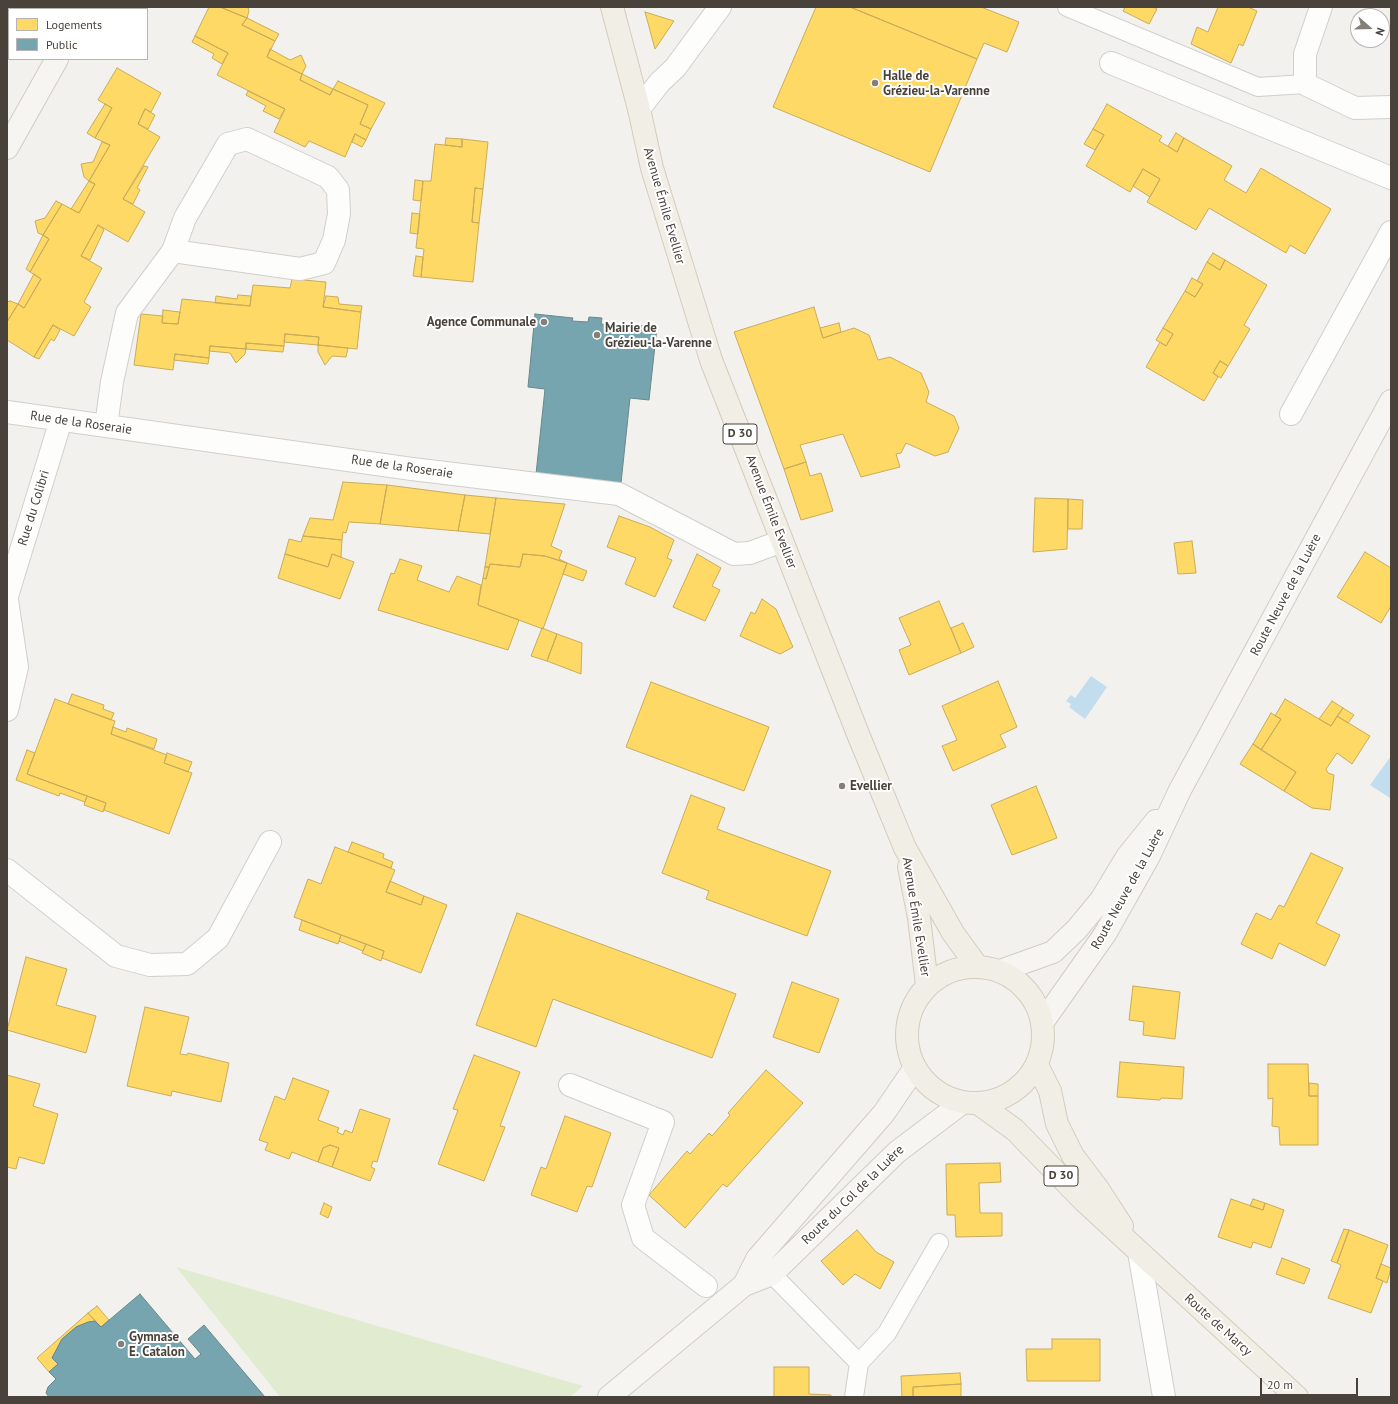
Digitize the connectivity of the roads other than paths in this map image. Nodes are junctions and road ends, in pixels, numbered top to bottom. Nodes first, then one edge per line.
1 (612, 7) edge
2 (720, 7) edge
3 (1067, 7) edge
4 (1321, 7) edge
5 (56, 60) edge
6 (1111, 63) dead end
7 (1305, 84) junction
8 (1391, 107) edge
9 (639, 109) junction
10 (7, 148) edge
11 (1391, 178) edge
12 (1391, 232) edge
13 (173, 251) junction
14 (1391, 400) edge
15 (7, 412) edge
16 (1291, 414) dead end
17 (61, 420) junction
18 (106, 426) junction
19 (782, 541) junction
20 (7, 596) edge
21 (7, 600) edge
22 (7, 710) edge
23 (1180, 790) junction
24 (270, 842) dead end
25 (905, 848) junction
26 (7, 870) edge
27 (977, 966) junction
28 (1000, 971) junction
29 (927, 985) junction
30 (1042, 1023) junction
31 (1037, 1065) junction
32 (914, 1069) junction
33 (570, 1085) dead end
34 (970, 1103) junction
35 (939, 1243) dead end
36 (1139, 1252) junction
37 (757, 1259) junction
38 (772, 1274) junction
39 (744, 1285) junction
40 (706, 1286) dead end
41 (859, 1363) junction
42 (609, 1397) edge
43 (854, 1397) edge
44 (1164, 1397) edge
45 (1297, 1397) edge

1 - 9 main road, Avenue Émile Evellier / D 30
2 - 9 street
3 - 7 lane
4 - 7 street
5 - 10 street
6 - 11 street
7 - 8 street
9 - 19 main road, Avenue Émile Evellier / D 30
12 - 16 street
13 - 13 street
13 - 18 street
14 - 23 street, Route Neuve de la Luère
15 - 17 street, Rue de la Roseraie
17 - 18 street, Rue de la Roseraie
17 - 20 street, Rue du Colibri
18 - 19 street, Rue de la Roseraie
19 - 25 main road, Avenue Émile Evellier / D 30
21 - 22 street
23 - 28 street, Route Neuve de la Luère
23 - 30 street, Route Neuve de la Luère
24 - 26 street
25 - 27 main road, Avenue Émile Evellier / D 30
25 - 29 main road, Avenue Émile Evellier / D 30
27 - 28 main road
27 - 29 main road
28 - 30 main road
29 - 32 main road
30 - 31 main road
31 - 34 main road
31 - 36 main road, Route de Marcy / D 30
32 - 34 main road
32 - 37 street, Route du Col de la Luère
33 - 40 street
34 - 36 main road, Route de Marcy / D 30
34 - 38 street, Route du Col de la Luère
35 - 41 lane
36 - 44 street
36 - 45 main road, Route de Marcy / D 30
37 - 38 lane
37 - 39 street, Route du Col de la Luère
38 - 39 street, Route du Col de la Luère
38 - 41 lane
39 - 42 street, Route du Col de la Luère
41 - 43 lane

